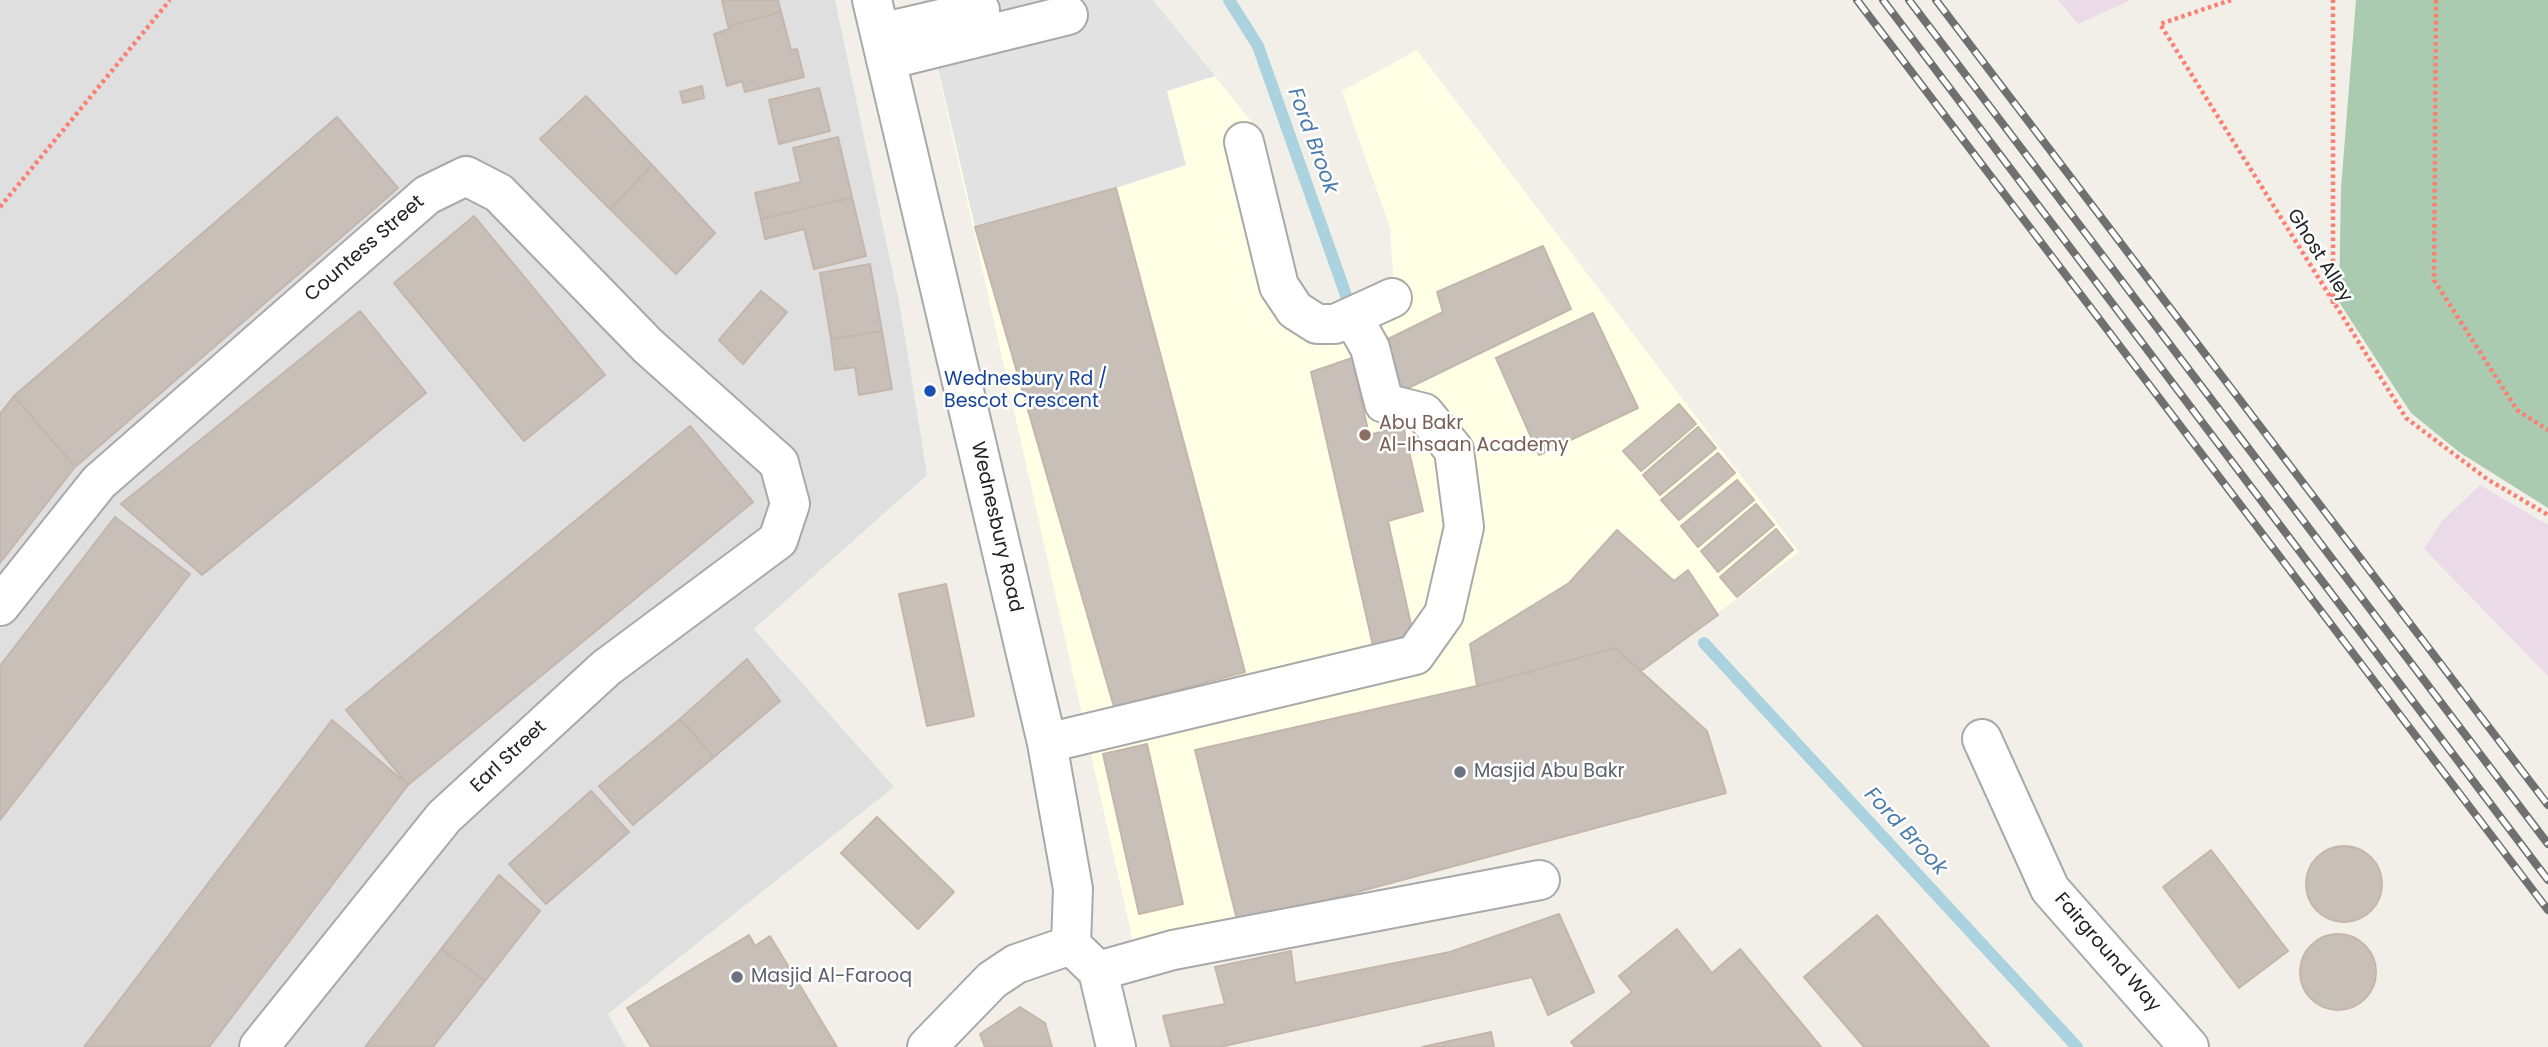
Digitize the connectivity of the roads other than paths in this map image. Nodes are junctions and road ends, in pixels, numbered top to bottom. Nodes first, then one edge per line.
1 (1022, 0) edge
2 (1068, 15) dead end
3 (879, 31) edge
4 (1244, 142) dead end
5 (1392, 298) dead end
6 (1353, 318) junction
7 (790, 505) joint
8 (0, 606) edge
9 (1982, 739) dead end
10 (1047, 743) junction
11 (1540, 880) dead end
12 (1084, 958) junction
13 (259, 1047) edge
14 (927, 1047) edge
15 (1116, 1047) edge
16 (2189, 1047) edge

1 - 3 street
2 - 3 street
3 - 10 street, Wednesbury Road
4 - 6 street
5 - 6 street
6 - 10 street
7 - 8 street, Countess Street
7 - 13 street, Earl Street
9 - 16 street, Fairground Way
10 - 12 street, Wednesbury Road
11 - 12 street
12 - 14 street
12 - 15 street, Wednesbury Road

